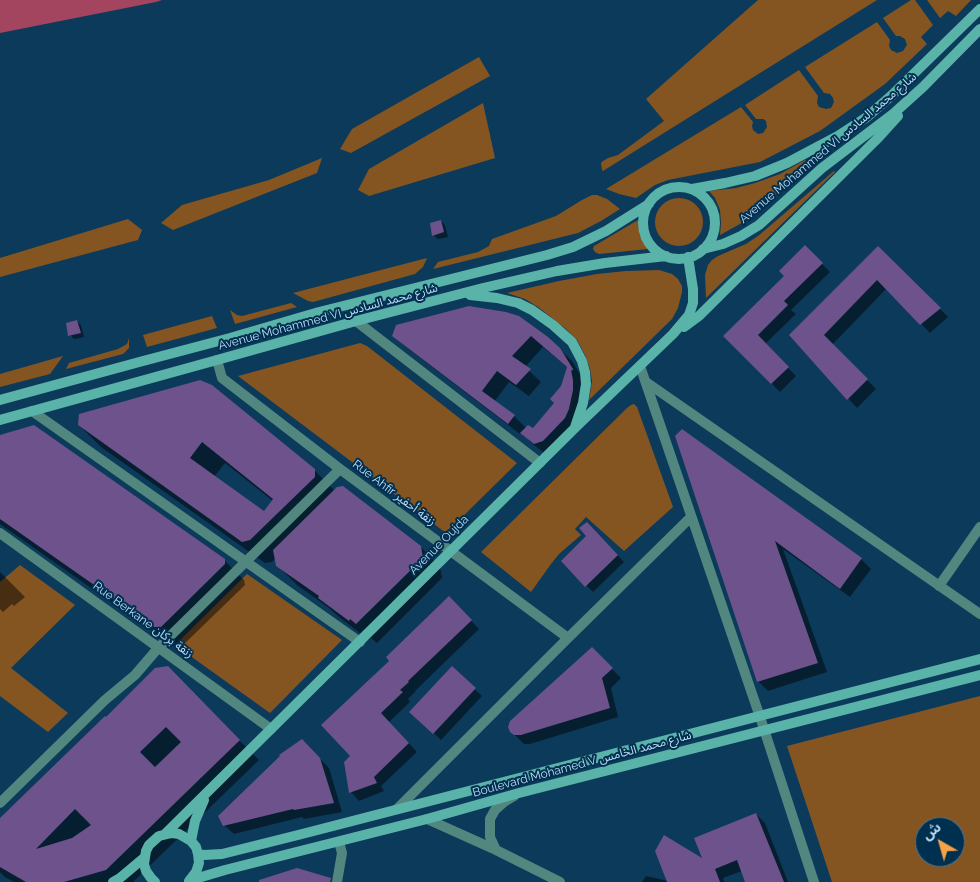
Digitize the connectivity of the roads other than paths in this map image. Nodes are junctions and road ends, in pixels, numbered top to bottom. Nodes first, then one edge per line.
1 (980, 9) edge
2 (980, 29) edge
3 (923, 87) junction
4 (692, 189) junction
5 (649, 204) junction
6 (703, 249) junction
7 (666, 256) junction
8 (688, 257) junction
9 (459, 295) junction
10 (356, 321) junction
11 (673, 334) junction
12 (217, 360) junction
13 (640, 366) junction
14 (646, 382) junction
15 (0, 400) edge
16 (32, 411) junction
17 (0, 420) edge
18 (574, 430) junction
19 (540, 463) junction
20 (340, 469) junction
21 (691, 517) junction
22 (980, 527) edge
23 (0, 533) edge
24 (451, 551) junction
25 (246, 561) junction
26 (939, 586) junction
27 (980, 614) edge
28 (568, 638) junction
29 (360, 642) junction
30 (159, 647) junction
31 (980, 659) edge
32 (980, 675) edge
33 (760, 717) junction
34 (271, 729) junction
35 (764, 730) junction
36 (209, 790) junction
37 (519, 793) junction
38 (0, 802) edge
39 (397, 809) junction
40 (427, 819) junction
41 (165, 834) junction
42 (191, 841) junction
43 (338, 842) junction
44 (496, 850) junction
45 (198, 854) junction
46 (144, 857) junction
47 (189, 881) edge
48 (113, 882) edge
49 (155, 882) edge
50 (337, 882) edge
51 (560, 882) edge
52 (814, 882) edge

1 - 4 main road, Avenue Mohammed VI شارع محمد السادس
2 - 3 main road, Avenue Mohammed VI شارع محمد السادس
3 - 6 main road, Avenue Mohammed VI شارع محمد السادس
3 - 11 main road
4 - 5 main road
4 - 6 main road
5 - 7 main road
5 - 15 main road, Avenue Mohammed VI شارع محمد السادس
6 - 8 main road
7 - 8 main road
7 - 9 main road, Avenue Mohammed VI شارع محمد السادس
8 - 11 main road, Avenue Oujda
9 - 10 main road, Avenue Mohammed VI شارع محمد السادس
9 - 18 main road
10 - 12 main road, Avenue Mohammed VI شارع محمد السادس
10 - 19 street
11 - 13 main road, Avenue Oujda
12 - 16 main road, Avenue Mohammed VI شارع محمد السادس
12 - 20 street, Rue Ahfir زنقة أحفير
13 - 14 street
13 - 18 main road, Avenue Oujda
14 - 21 street
14 - 26 street
16 - 17 main road, Avenue Mohammed VI شارع محمد السادس
16 - 25 street
18 - 19 main road, Avenue Oujda
19 - 24 main road, Avenue Oujda
20 - 24 street, Rue Ahfir زنقة أحفير
20 - 25 street
21 - 28 street
21 - 33 street
22 - 26 street
23 - 30 street, Rue Berkane زنقة بركان
24 - 28 street, Rue Ahfir زنقة أحفير
24 - 29 main road, Avenue Oujda
25 - 29 street
25 - 30 street
26 - 27 street
28 - 39 street
29 - 34 main road, Avenue Oujda
30 - 34 street, Rue Berkane زنقة بركان
30 - 38 street
31 - 33 main road, Boulevard Mohamed V شارع محمد الخامس
32 - 35 main road, Boulevard Mohamed V شارع محمد الخامس
33 - 35 street
33 - 39 main road, Boulevard Mohamed V شارع محمد الخامس
34 - 36 main road, Avenue Oujda
35 - 37 main road, Boulevard Mohamed V شارع محمد الخامس
35 - 52 street
36 - 41 main road, Avenue Oujda
36 - 42 main road
37 - 40 main road, Boulevard Mohamed V شارع محمد الخامس
37 - 44 street
39 - 45 main road, Boulevard Mohamed V شارع محمد الخامس
40 - 43 main road, Boulevard Mohamed V شارع محمد الخامس
40 - 44 street
41 - 42 main road
41 - 46 main road, Avenue Oujda
42 - 45 main road
43 - 47 main road, Boulevard Mohamed V شارع محمد الخامس
43 - 50 street
44 - 51 street
45 - 47 main road
46 - 48 main road
46 - 49 main road

